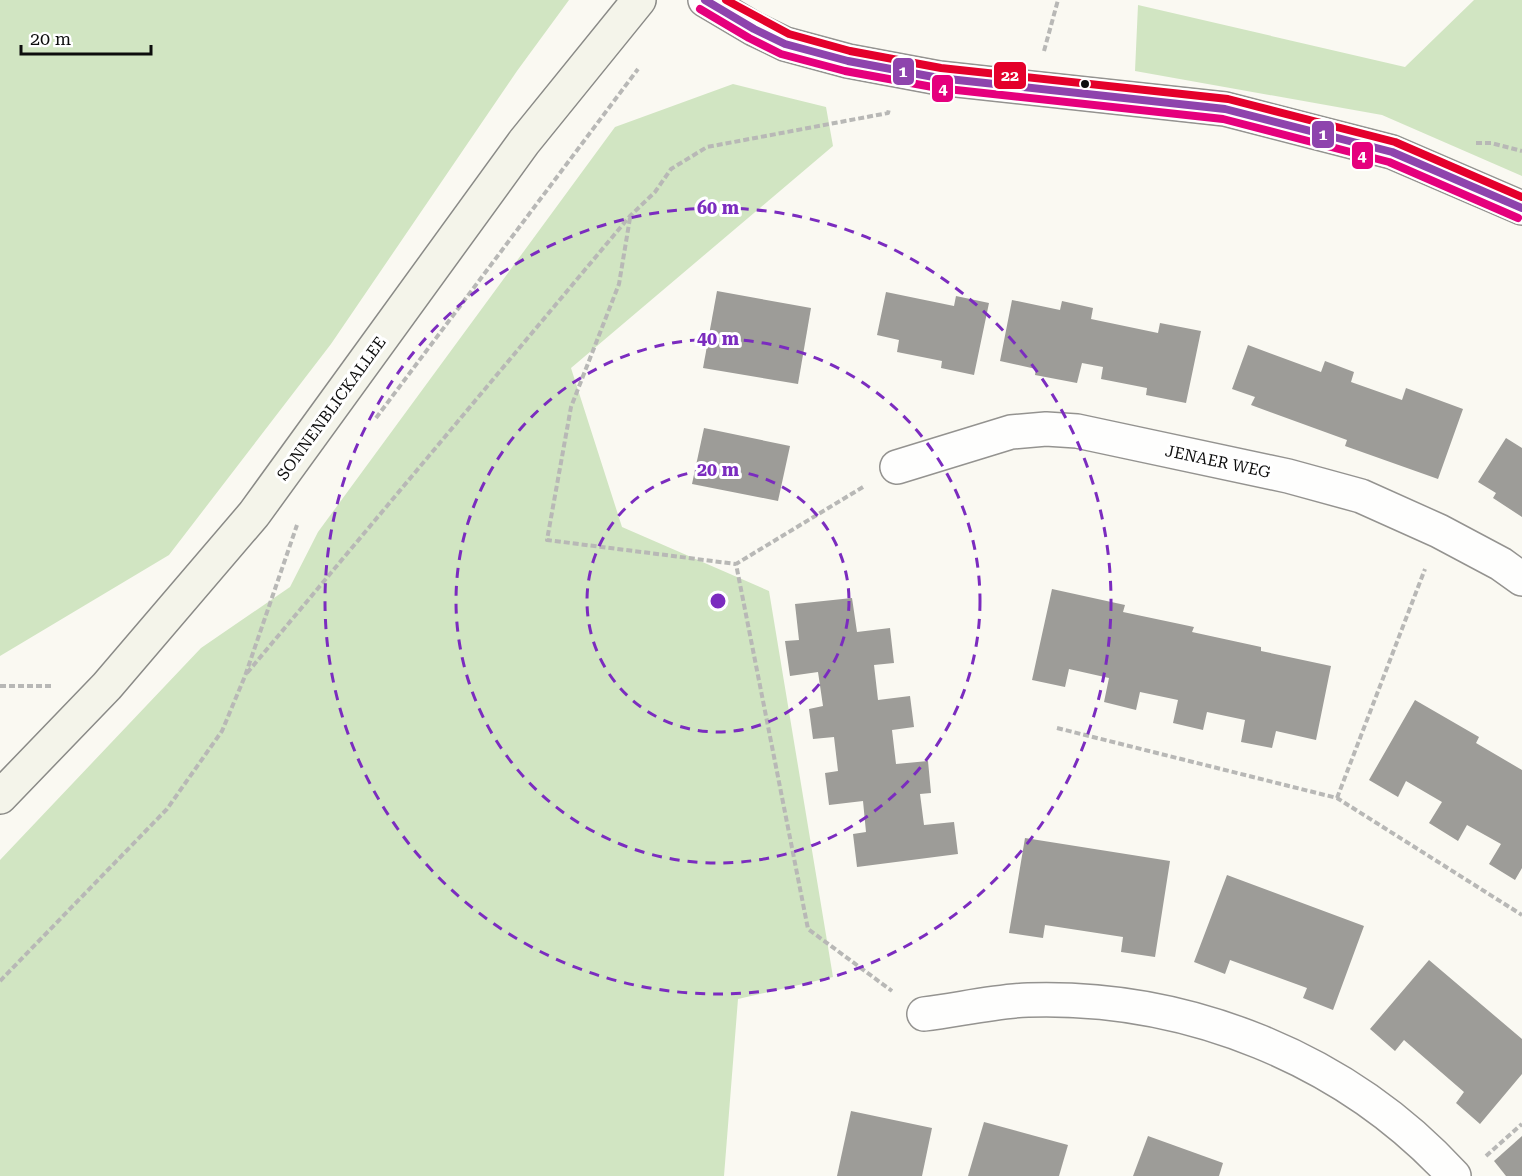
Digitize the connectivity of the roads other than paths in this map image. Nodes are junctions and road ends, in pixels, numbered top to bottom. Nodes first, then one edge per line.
1 (639, 0) edge
2 (705, 0) edge
3 (1522, 208) edge
4 (897, 467) road end
5 (1522, 579) edge
6 (0, 797) edge
7 (924, 1014) road end
8 (1467, 1168) edge

1 - 6 main road, SONNENBLICKALLEE
2 - 3 street
4 - 5 street, JENAER WEG
7 - 8 street

